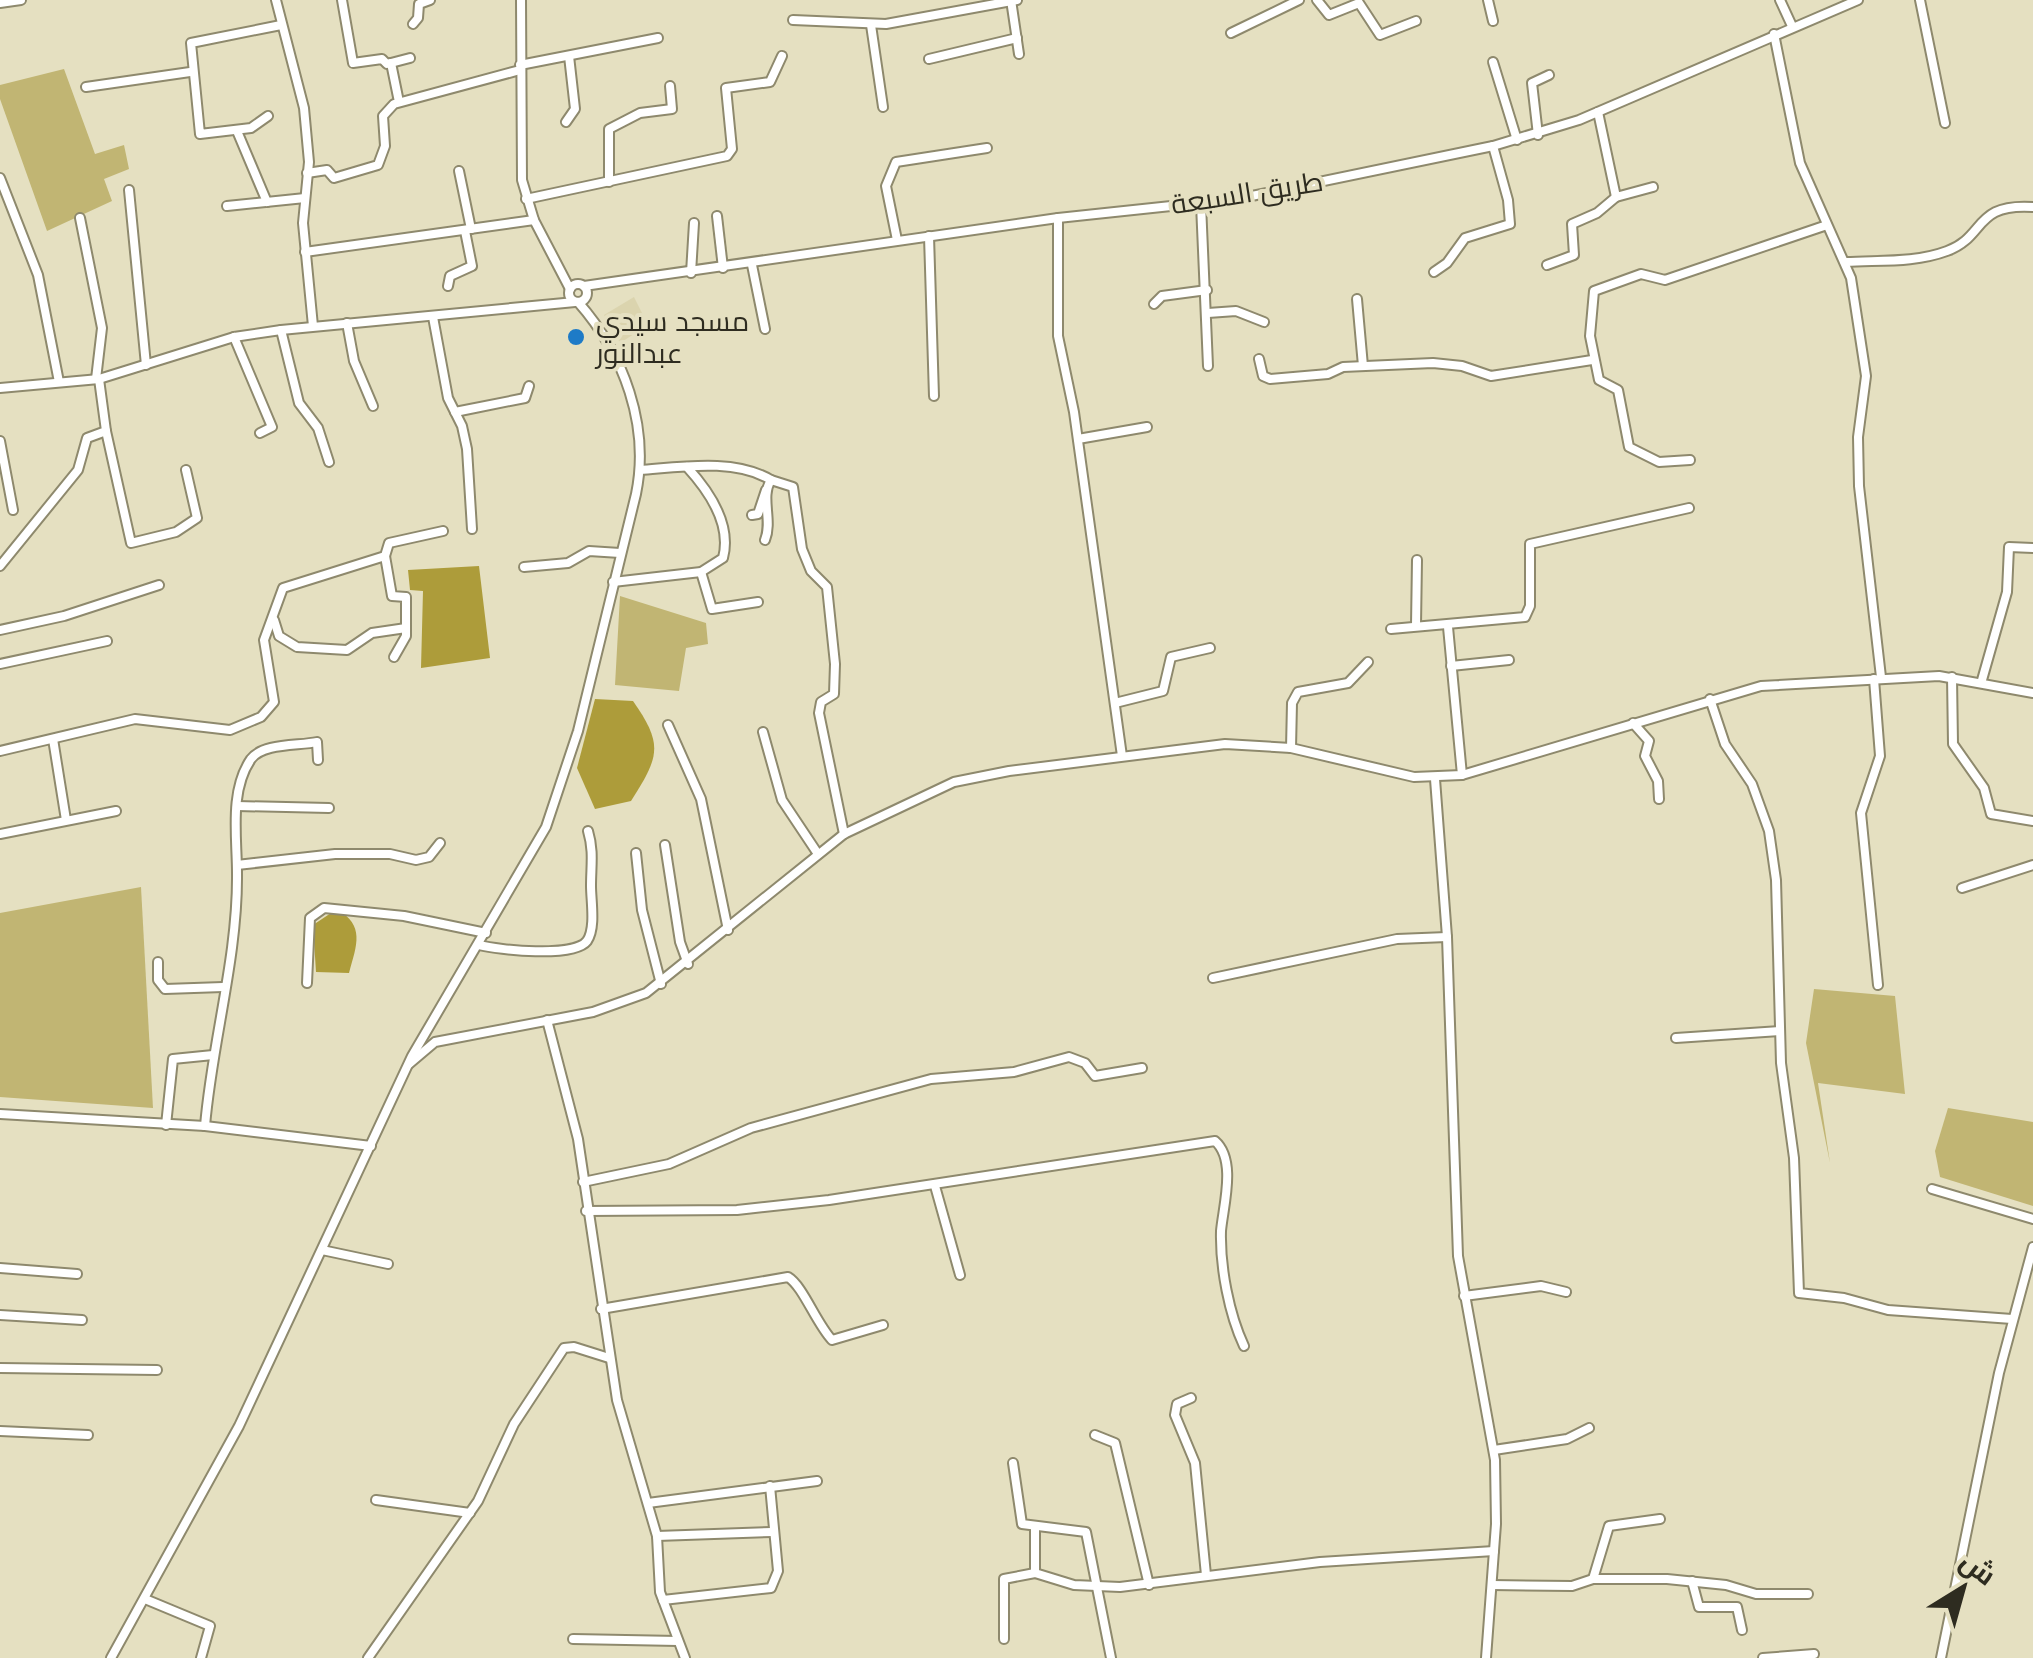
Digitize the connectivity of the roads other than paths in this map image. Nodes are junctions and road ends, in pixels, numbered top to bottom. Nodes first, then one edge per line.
1 (21, 0) edge
2 (276, 0) edge
3 (342, 0) edge
4 (430, 0) edge
5 (521, 0) edge
6 (1013, 0) edge
7 (1298, 0) edge
8 (1317, 0) edge
9 (1488, 0) edge
10 (1780, 0) edge
11 (1858, 0) edge
12 (1920, 0) edge
13 (0, 3) edge
14 (792, 20) dead end
15 (1416, 21) dead end
16 (1493, 21) dead end
17 (412, 24) dead end
18 (281, 25) junction
19 (870, 25) junction
20 (1792, 26) junction
21 (1231, 33) dead end
22 (1774, 34) junction
23 (658, 38) dead end
24 (1017, 38) junction
25 (1018, 54) dead end
26 (568, 56) junction
27 (782, 56) dead end
28 (410, 58) dead end
29 (930, 59) dead end
30 (1493, 62) dead end
31 (391, 63) junction
32 (520, 68) junction
33 (190, 72) junction
34 (1549, 75) dead end
35 (670, 86) dead end
36 (86, 87) dead end
37 (399, 102) junction
38 (884, 107) dead end
39 (1598, 112) junction
40 (268, 116) dead end
41 (566, 122) dead end
42 (1945, 123) dead end
43 (237, 131) junction
44 (1538, 136) junction
45 (1517, 140) junction
46 (1492, 146) junction
47 (987, 148) dead end
48 (459, 171) dead end
49 (307, 174) junction
50 (0, 178) edge
51 (609, 182) junction
52 (1652, 187) dead end
53 (129, 190) dead end
54 (1616, 197) junction
55 (306, 198) junction
56 (526, 199) junction
57 (266, 202) junction
58 (1202, 204) junction
59 (227, 206) dead end
60 (2033, 207) edge
61 (717, 216) dead end
62 (80, 218) dead end
63 (1058, 218) junction
64 (534, 220) junction
65 (694, 223) dead end
66 (1828, 225) junction
67 (468, 230) junction
68 (929, 236) junction
69 (897, 240) junction
70 (305, 252) junction
71 (1846, 262) junction
72 (752, 265) junction
73 (1547, 265) dead end
74 (562, 268) junction
75 (724, 268) junction
76 (1434, 272) dead end
77 (691, 273) junction
78 (448, 286) dead end
79 (569, 290) junction
80 (1207, 290) junction
81 (582, 294) junction
82 (1358, 298) dead end
83 (552, 303) junction
84 (1154, 304) dead end
85 (1208, 312) junction
86 (432, 318) junction
87 (1264, 322) dead end
88 (347, 323) junction
89 (312, 326) junction
90 (765, 329) dead end
91 (281, 330) junction
92 (234, 337) junction
93 (1259, 359) dead end
94 (1592, 360) junction
95 (146, 365) junction
96 (1208, 366) dead end
97 (1363, 366) junction
98 (98, 379) junction
99 (59, 382) junction
100 (529, 386) dead end
101 (0, 388) edge
102 (934, 396) dead end
103 (373, 406) dead end
104 (455, 412) junction
105 (1147, 428) dead end
106 (106, 430) junction
107 (260, 433) dead end
108 (1078, 439) junction
109 (0, 441) edge
110 (1690, 460) dead end
111 (329, 462) dead end
112 (687, 467) junction
113 (186, 470) dead end
114 (640, 470) junction
115 (772, 480) junction
116 (766, 490) junction
117 (1689, 508) dead end
118 (13, 510) dead end
119 (752, 516) dead end
120 (472, 529) dead end
121 (443, 531) dead end
122 (765, 540) dead end
123 (2033, 548) edge
124 (620, 554) junction
125 (385, 556) junction
126 (1417, 560) dead end
127 (0, 566) edge
128 (524, 567) dead end
129 (701, 572) junction
130 (613, 582) junction
131 (159, 584) dead end
132 (758, 602) dead end
133 (274, 620) junction
134 (1416, 625) junction
135 (1448, 626) junction
136 (406, 628) junction
137 (1390, 629) dead end
138 (0, 630) edge
139 (107, 641) dead end
140 (1210, 648) dead end
141 (394, 656) dead end
142 (1509, 660) dead end
143 (1368, 662) dead end
144 (0, 664) edge
145 (1451, 666) junction
146 (1952, 677) junction
147 (1878, 678) junction
148 (1982, 680) junction
149 (2033, 693) edge
150 (1710, 699) junction
151 (1114, 702) junction
152 (1633, 722) junction
153 (668, 725) dead end
154 (764, 732) dead end
155 (53, 739) junction
156 (1291, 748) junction
157 (0, 751) edge
158 (1122, 756) junction
159 (318, 760) dead end
160 (1462, 775) junction
161 (1435, 779) junction
162 (1659, 800) dead end
163 (236, 806) junction
164 (329, 808) dead end
165 (116, 811) dead end
166 (66, 820) junction
167 (2033, 827) edge
168 (588, 831) dead end
169 (0, 834) edge
170 (844, 834) junction
171 (440, 843) dead end
172 (665, 845) dead end
173 (636, 853) dead end
174 (818, 854) junction
175 (2033, 864) edge
176 (237, 865) junction
177 (1962, 888) dead end
178 (728, 930) junction
179 (486, 933) junction
180 (1447, 937) junction
181 (479, 945) junction
182 (158, 962) dead end
183 (688, 964) junction
184 (1213, 978) dead end
185 (307, 982) dead end
186 (660, 984) junction
187 (1878, 985) dead end
188 (223, 987) junction
189 (547, 1020) junction
190 (1780, 1030) junction
191 (1676, 1038) dead end
192 (213, 1056) junction
193 (409, 1064) junction
194 (1142, 1068) dead end
195 (0, 1114) edge
196 (166, 1125) junction
197 (205, 1126) junction
198 (372, 1146) junction
199 (583, 1182) junction
200 (934, 1186) junction
201 (1932, 1188) dead end
202 (586, 1211) junction
203 (2033, 1220) edge
204 (2033, 1247) edge
205 (322, 1250) junction
206 (388, 1264) dead end
207 (0, 1268) edge
208 (77, 1274) dead end
209 (960, 1275) dead end
210 (1566, 1292) dead end
211 (1464, 1296) junction
212 (601, 1309) junction
213 (0, 1314) edge
214 (82, 1320) dead end
215 (2012, 1320) junction
216 (884, 1325) dead end
217 (1244, 1346) dead end
218 (609, 1358) junction
219 (0, 1368) edge
220 (157, 1370) dead end
221 (1192, 1398) dead end
222 (1589, 1428) dead end
223 (0, 1431) edge
224 (1095, 1434) dead end
225 (88, 1436) dead end
226 (1494, 1450) junction
227 (1014, 1463) dead end
228 (816, 1481) dead end
229 (770, 1486) junction
230 (376, 1500) dead end
231 (648, 1503) junction
232 (470, 1513) junction
233 (1660, 1520) dead end
234 (1035, 1529) junction
235 (772, 1532) junction
236 (657, 1536) junction
237 (1494, 1551) junction
238 (1035, 1573) junction
239 (1206, 1575) junction
240 (1593, 1578) junction
241 (1692, 1581) junction
242 (1150, 1584) junction
243 (1492, 1584) junction
244 (1098, 1588) junction
245 (1808, 1594) dead end
246 (146, 1600) junction
247 (663, 1600) junction
248 (1742, 1630) dead end
249 (573, 1638) dead end
250 (1004, 1639) dead end
251 (678, 1640) junction
252 (1814, 1654) dead end
253 (111, 1658) edge
254 (202, 1658) edge
255 (368, 1658) edge
256 (685, 1658) edge
257 (1111, 1658) edge
258 (1486, 1658) edge
259 (1764, 1658) edge
260 (1941, 1658) edge

1 - 13 street
2 - 18 street
3 - 31 street
4 - 17 street
5 - 32 street
6 - 19 street
6 - 24 street
7 - 21 street
8 - 15 street
9 - 16 street
10 - 20 street
11 - 20 street, طريق السبعة
12 - 42 street
14 - 19 street
18 - 33 street
18 - 49 street
19 - 38 street
20 - 22 street, طريق السبعة
22 - 39 street, طريق السبعة
22 - 66 street
23 - 26 street
24 - 25 street
24 - 29 street
26 - 32 street
26 - 41 street
27 - 51 street
28 - 31 street
30 - 45 street
31 - 37 street
32 - 37 street
32 - 56 street
33 - 36 street
33 - 43 street
34 - 44 street
35 - 51 street
37 - 49 street
39 - 44 street, طريق السبعة
39 - 54 street
40 - 43 street
43 - 57 street
44 - 45 street, طريق السبعة
45 - 46 street, طريق السبعة
46 - 58 street, طريق السبعة
46 - 76 street
47 - 69 street
48 - 67 street
49 - 55 street
50 - 99 street
51 - 56 street
52 - 54 street
53 - 95 street
54 - 73 street
55 - 57 street
55 - 70 street
56 - 64 street
57 - 59 street
58 - 63 street, طريق السبعة
58 - 80 street
60 - 71 street
61 - 75 street
62 - 98 street
63 - 68 street, طريق السبعة
63 - 108 street
64 - 67 street
64 - 74 street
65 - 77 street
66 - 71 street
66 - 94 street
67 - 70 street
67 - 78 street
68 - 69 street, طريق السبعة
68 - 102 street
69 - 72 street, طريق السبعة
70 - 89 street
71 - 147 street
72 - 75 street, طريق السبعة
72 - 90 street
74 - 79 street
74 - 81 street
75 - 77 street, طريق السبعة
77 - 81 street, طريق السبعة
79 - 81 street
79 - 81 street
79 - 83 street
80 - 84 street
80 - 85 street
81 - 83 street, طريق السبعة
81 - 114 street
82 - 97 street
83 - 86 street, طريق السبعة
85 - 87 street
85 - 96 street
86 - 88 street, طريق السبعة
86 - 104 street
88 - 89 street, طريق السبعة
88 - 103 street
89 - 91 street, طريق السبعة
91 - 92 street, طريق السبعة
91 - 111 street
92 - 95 street, طريق السبعة
92 - 107 street
93 - 97 street
94 - 97 street
94 - 110 street
95 - 98 street, طريق السبعة
98 - 99 street, طريق السبعة
98 - 106 street
99 - 101 street, طريق السبعة
100 - 104 street
104 - 120 street
105 - 108 street
106 - 113 street
106 - 127 street
108 - 151 street
109 - 118 street
112 - 114 street
112 - 115 street
112 - 129 street
114 - 124 street
115 - 116 street
115 - 170 street
116 - 119 street
116 - 122 street
117 - 135 street
121 - 125 street
123 - 148 street
124 - 128 street
124 - 130 street
125 - 133 street
125 - 136 street
126 - 134 street
129 - 130 street
129 - 132 street
130 - 179 street
131 - 138 street
133 - 136 street
133 - 155 street
134 - 135 street
134 - 137 street
135 - 145 street
136 - 141 street
139 - 144 street
140 - 151 street
142 - 145 street
143 - 156 street
145 - 160 street
146 - 147 street
146 - 148 street
146 - 167 street
147 - 150 street
147 - 187 street
148 - 149 street
150 - 152 street
150 - 190 street
151 - 158 street
152 - 160 street
152 - 162 street
153 - 178 street
154 - 174 street
155 - 157 street
155 - 166 street
156 - 158 street
156 - 161 street
158 - 170 street
159 - 163 street
160 - 161 street
161 - 180 street
163 - 164 street
163 - 176 street
165 - 166 street
166 - 169 street
168 - 181 street
170 - 174 street
171 - 176 street
172 - 183 street
173 - 186 street
174 - 178 street
175 - 177 street
176 - 188 street
178 - 183 street
179 - 181 street
179 - 185 street
180 - 184 street
180 - 211 street
181 - 193 street
182 - 188 street
183 - 186 street
186 - 189 street
188 - 192 street
189 - 193 street
189 - 199 street
190 - 191 street
190 - 215 street
192 - 196 street
192 - 197 street
193 - 198 street
194 - 199 street
195 - 196 street
196 - 197 street
197 - 198 street
198 - 205 street
199 - 202 street
200 - 202 street
200 - 209 street
200 - 217 street
201 - 203 street
202 - 212 street
204 - 215 street
205 - 206 street
205 - 246 street
207 - 208 street
210 - 211 street
211 - 226 street
212 - 216 street
212 - 218 street
213 - 214 street
215 - 260 street
218 - 231 street
218 - 232 street
219 - 220 street
221 - 239 street
222 - 226 street
223 - 225 street
224 - 242 street
226 - 237 street
227 - 234 street
228 - 229 street
229 - 231 street
229 - 235 street
230 - 232 street
231 - 236 street
232 - 255 street
233 - 240 street
234 - 238 street
234 - 244 street
235 - 236 street
235 - 247 street
236 - 247 street
237 - 239 street
237 - 243 street
238 - 244 street
238 - 250 street
239 - 242 street
240 - 241 street
240 - 243 street
241 - 245 street
241 - 248 street
242 - 244 street
243 - 258 street
244 - 257 street
246 - 253 street
246 - 254 street
247 - 251 street
249 - 251 street
251 - 256 street
252 - 259 street

